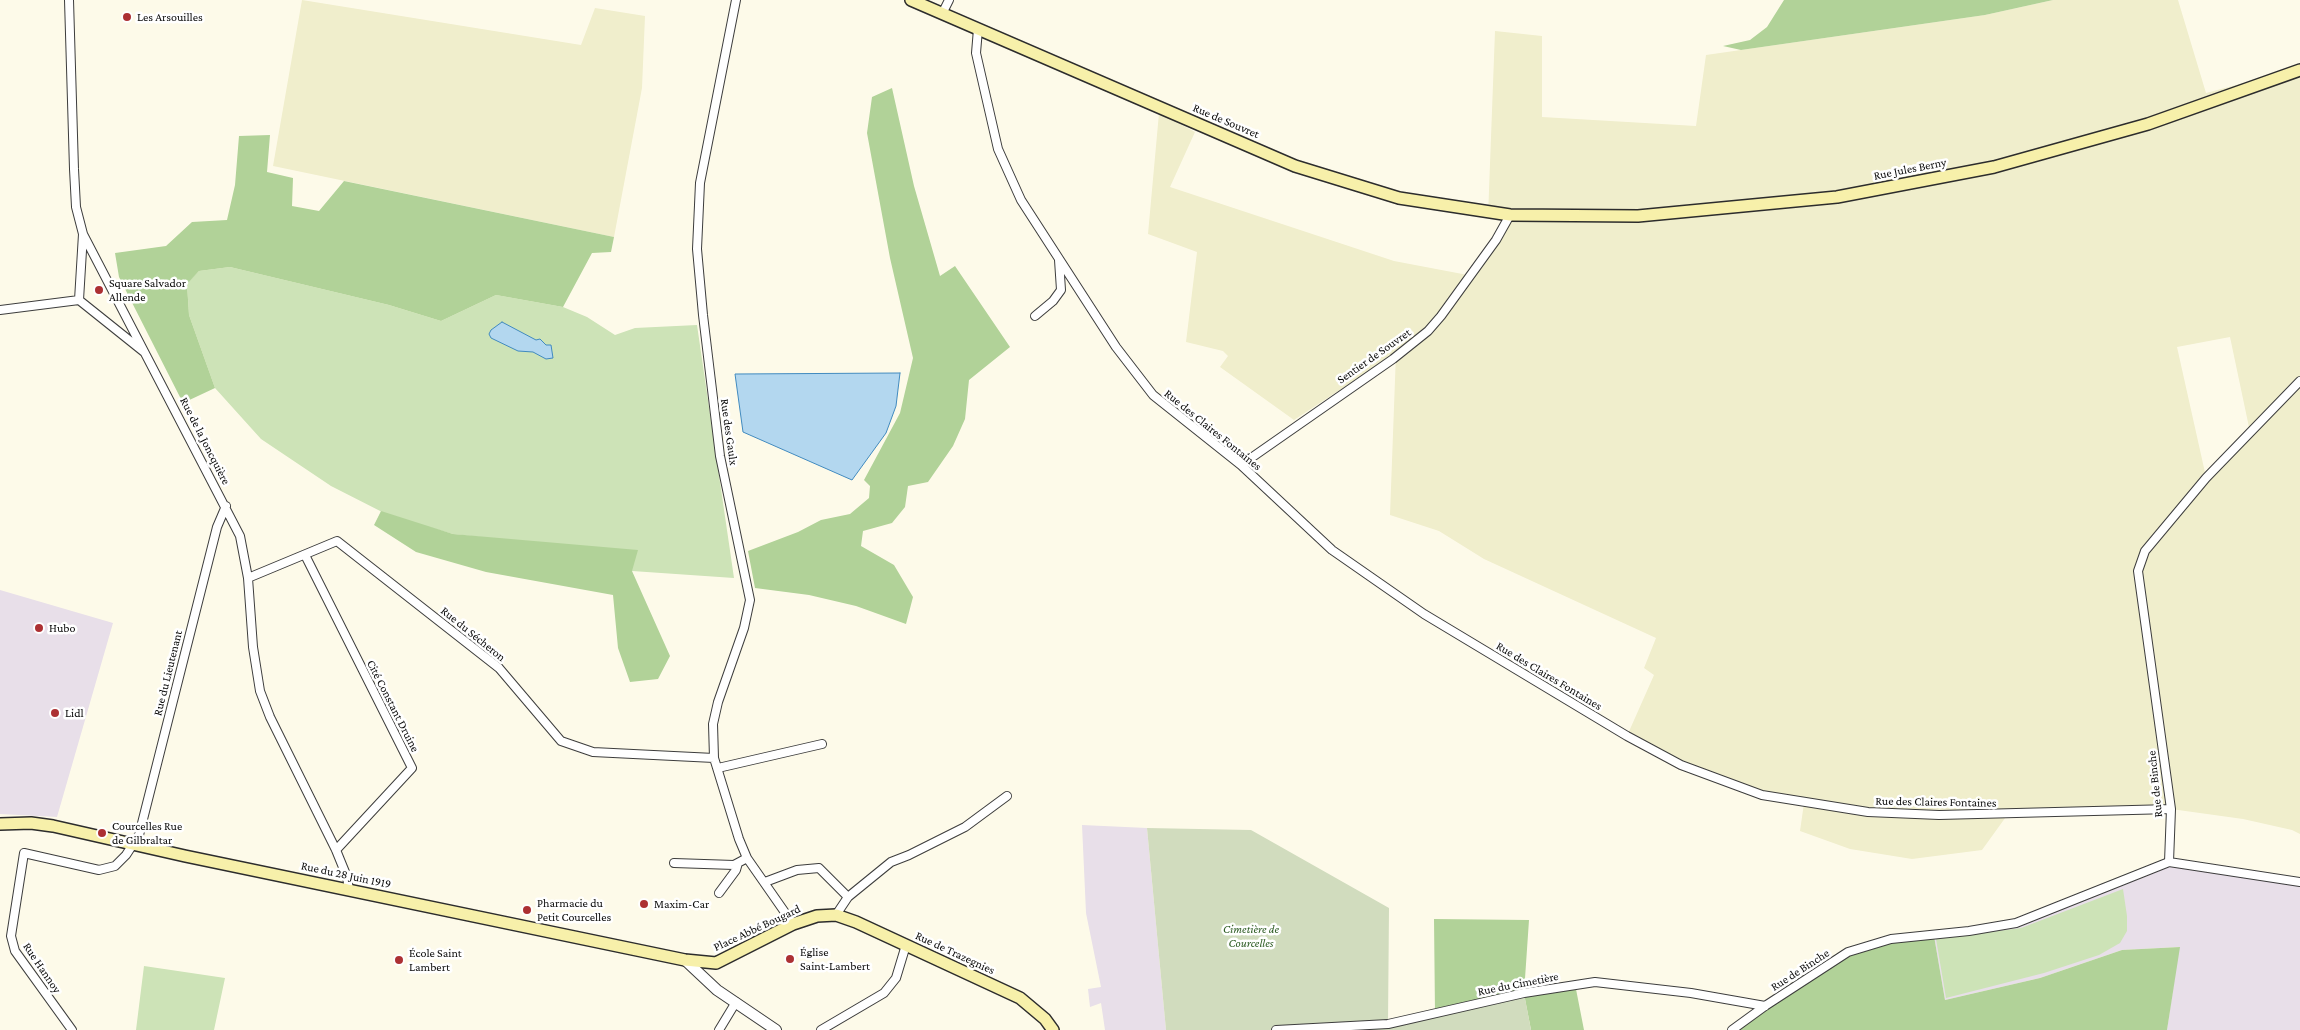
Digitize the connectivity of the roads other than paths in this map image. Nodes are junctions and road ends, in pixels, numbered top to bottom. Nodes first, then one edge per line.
1 (69, 0) edge
2 (736, 0) edge
3 (911, 0) edge
4 (949, 0) edge
5 (942, 14) junction
6 (978, 29) junction
7 (2300, 70) edge
8 (1510, 215) junction
9 (83, 234) junction
10 (1058, 258) junction
11 (79, 300) junction
12 (0, 310) edge
13 (1035, 316) dead end
14 (146, 354) junction
15 (2300, 381) edge
16 (1241, 465) junction
17 (226, 506) junction
18 (304, 555) junction
19 (248, 578) junction
20 (822, 744) dead end
21 (714, 758) junction
22 (718, 768) junction
23 (1007, 796) dead end
24 (2172, 809) junction
25 (0, 824) edge
26 (134, 844) junction
27 (336, 850) junction
28 (24, 853) joint
29 (747, 858) junction
30 (674, 862) dead end
31 (738, 862) junction
32 (2169, 862) junction
33 (765, 882) junction
34 (2300, 882) edge
35 (350, 890) junction
36 (719, 893) dead end
37 (848, 897) junction
38 (836, 915) junction
39 (793, 924) junction
40 (906, 945) junction
41 (685, 960) junction
42 (736, 1002) junction
43 (1765, 1006) junction
44 (72, 1030) edge
45 (719, 1030) edge
46 (776, 1030) edge
47 (820, 1030) edge
48 (1053, 1030) edge
49 (1276, 1030) edge
50 (1732, 1030) edge

1 - 9 street, Rue de la Joncquière
2 - 21 street, Rue des Gaulx
3 - 5 main road, Rue de Souvret
4 - 5 street
5 - 6 main road, Rue de Souvret
6 - 8 main road, Rue de Souvret
6 - 10 street, Rue des Claires Fontaines
7 - 8 main road, Rue Jules Berny
8 - 16 street, Sentier de Souvret
9 - 11 street
9 - 14 street, Rue de la Joncquière
10 - 13 street, Rue des Claires Fontaines
10 - 16 street, Rue des Claires Fontaines
11 - 12 street
11 - 14 street
14 - 17 street, Rue de la Joncquière
15 - 24 street, Rue de Binche
16 - 24 street, Rue des Claires Fontaines
17 - 19 street, Rue de la Joncquière
17 - 26 street, Rue du Lieutenant
18 - 19 street, Rue du Sécheron
18 - 21 street, Rue du Sécheron
18 - 27 street, Cité Constant Druine
19 - 27 street, Rue de la Joncquière
20 - 22 street
21 - 22 street, Rue des Gaulx
22 - 29 street, Rue des Gaulx
23 - 37 street
24 - 32 street, Rue de Binche
25 - 26 main road, Rue du 28 Juin 1919
26 - 28 street, Rue du Lieutenant
26 - 35 main road, Rue du 28 Juin 1919
27 - 35 street, Rue de la Joncquière
28 - 44 street, Rue Hannoy
29 - 31 street
29 - 33 street, Rue des Gaulx
30 - 31 street
31 - 36 street
32 - 34 street
32 - 43 street, Rue de Binche
33 - 37 street
33 - 39 street, Rue des Gaulx
35 - 41 main road, Rue du 28 Juin 1919
37 - 38 street
38 - 39 main road, Place Abbé Bougard
38 - 40 main road, Rue de Trazegnies
39 - 41 main road, Place Abbé Bougard
40 - 47 street
40 - 48 main road, Rue de Trazegnies
41 - 42 street
42 - 45 street
42 - 46 street
43 - 49 street, Rue du Cimetière
43 - 50 street, Rue de Binche

